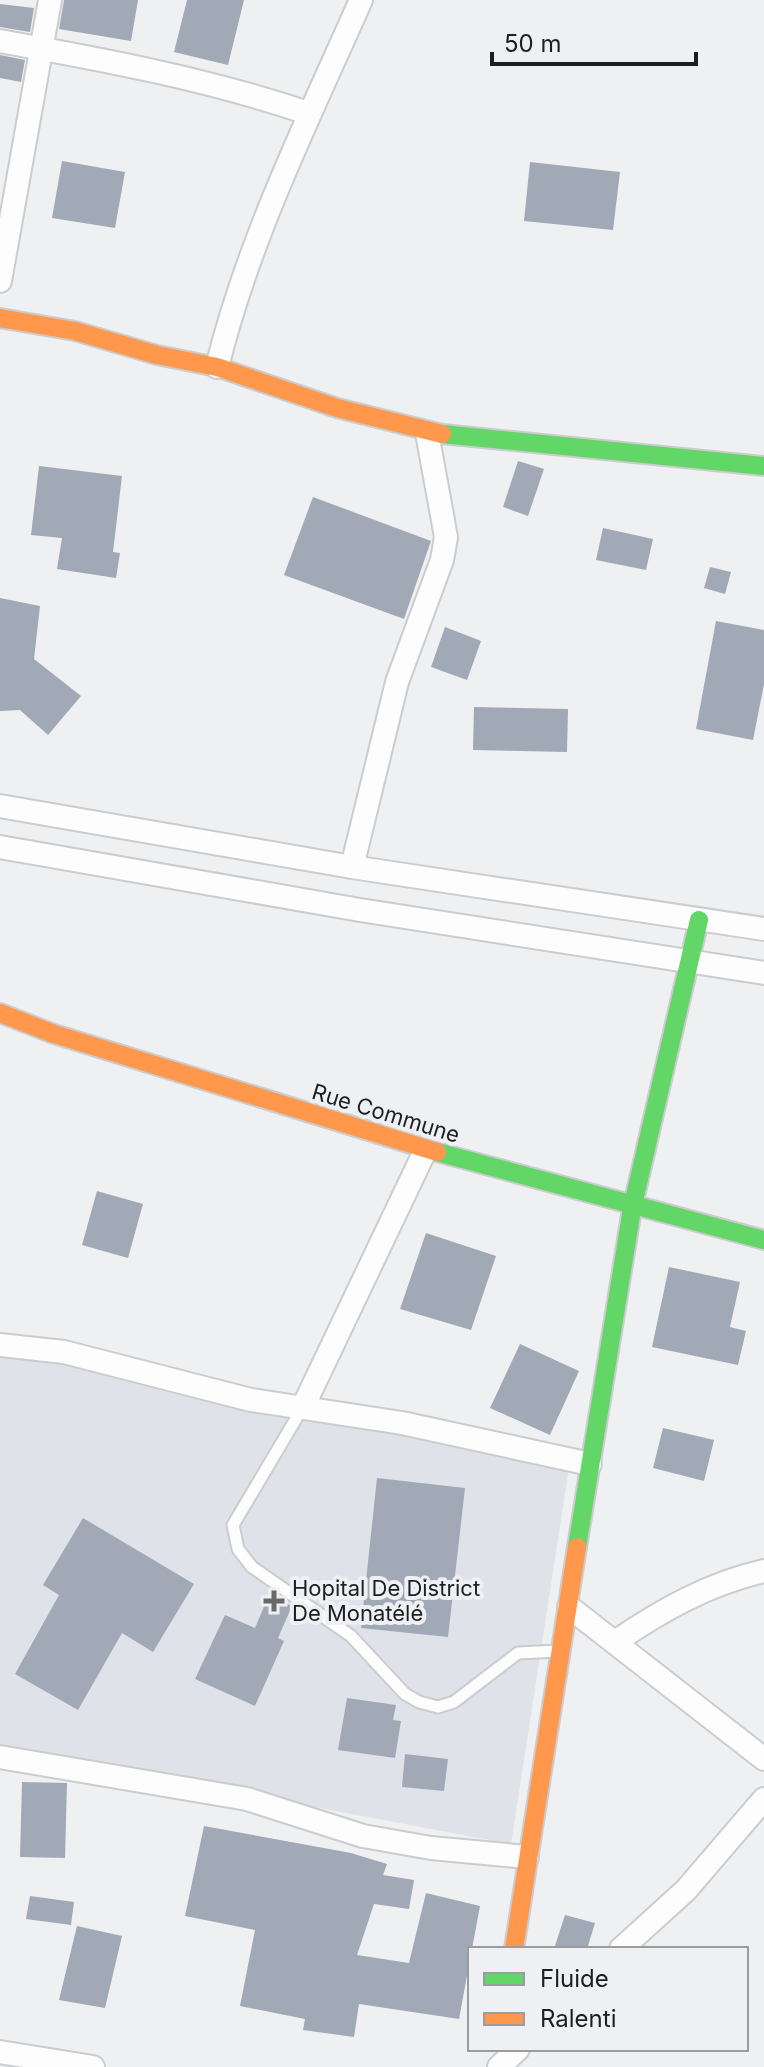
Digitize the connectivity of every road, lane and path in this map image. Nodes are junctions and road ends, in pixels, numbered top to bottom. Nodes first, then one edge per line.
1 (50, 0) edge
2 (361, 0) edge
3 (0, 41) edge
4 (43, 49) junction
5 (308, 113) junction
6 (0, 281) edge
7 (0, 318) edge
8 (217, 367) junction
9 (427, 433) junction
10 (764, 466) edge
11 (0, 808) edge
12 (0, 847) edge
13 (352, 867) junction
14 (699, 920) junction
15 (764, 929) edge
16 (690, 960) junction
17 (764, 973) edge
18 (0, 1013) edge
19 (425, 1151) junction
20 (632, 1209) junction
21 (764, 1240) edge
22 (0, 1345) edge
23 (303, 1407) junction
24 (590, 1464) junction
25 (764, 1571) edge
26 (569, 1607) junction
27 (615, 1642) junction
28 (562, 1651) junction
29 (0, 1757) edge
30 (764, 1759) edge
31 (764, 1799) edge
32 (527, 1857) junction
33 (514, 1947) edge
34 (623, 1947) edge
35 (516, 2051) edge
36 (0, 2052) edge
37 (93, 2067) edge
38 (498, 2067) edge

1 - 4 street
2 - 5 street
3 - 4 street
4 - 5 street
4 - 6 street
5 - 8 street
7 - 8 street
8 - 9 street
9 - 10 street
9 - 13 street
11 - 13 street
12 - 16 street
13 - 14 street
14 - 15 street
14 - 16 street
16 - 17 street
16 - 20 street
18 - 19 street, Rue Commune
19 - 20 street, Rue Commune
19 - 23 street
20 - 21 street, Rue Commune
20 - 24 street
22 - 23 street
23 - 24 street
23 - 28 lane
24 - 26 street
25 - 27 street
26 - 27 street
26 - 28 street
27 - 30 street
28 - 32 street
29 - 32 street
31 - 34 street
32 - 33 street
35 - 38 street
36 - 37 street

